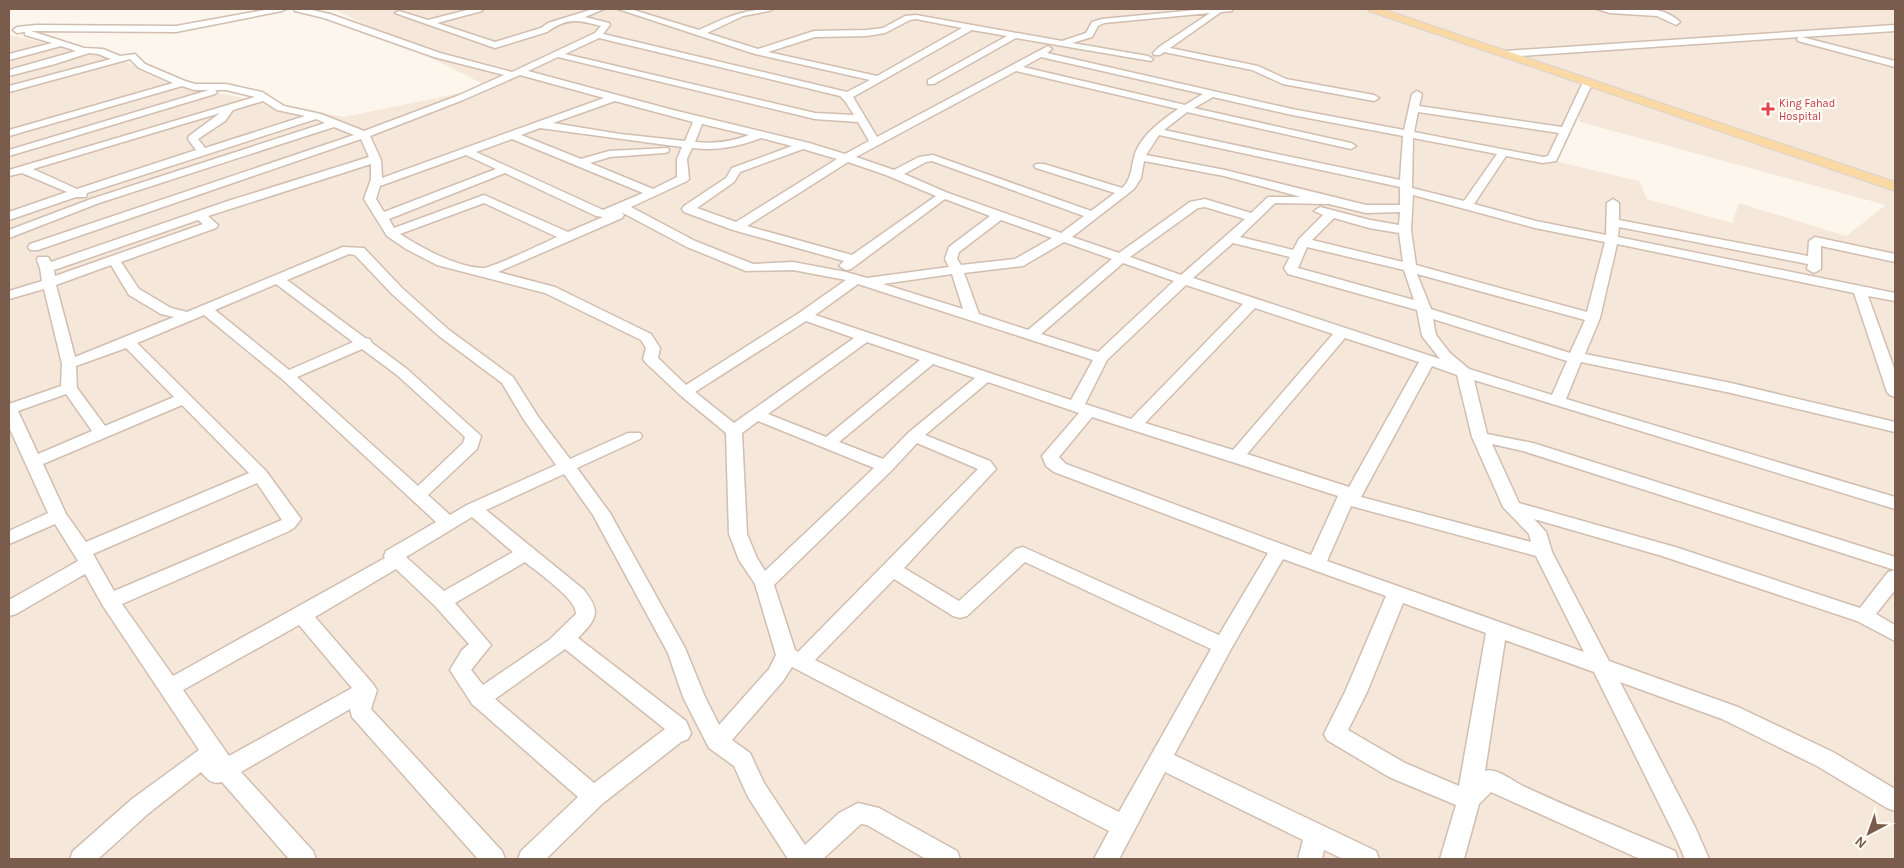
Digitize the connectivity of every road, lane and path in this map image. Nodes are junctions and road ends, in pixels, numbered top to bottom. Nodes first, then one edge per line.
1 (282, 9) edge
2 (298, 9) edge
3 (478, 9) edge
4 (600, 9) edge
5 (622, 9) edge
6 (769, 9) edge
7 (1133, 9) edge
8 (1229, 9) edge
9 (1373, 9) edge
10 (1385, 9) edge
11 (1601, 9) edge
12 (641, 11) edge
13 (1219, 11) junction
14 (1191, 12) junction
15 (399, 13) dead end
16 (578, 17) junction
17 (430, 22) junction
18 (1676, 22) dead end
19 (970, 27) junction
20 (13, 28) edge
21 (1895, 28) edge
22 (700, 33) junction
23 (598, 35) junction
24 (1015, 35) junction
25 (1787, 35) junction
26 (48, 39) junction
27 (1059, 43) junction
28 (60, 44) junction
29 (9, 49) edge
30 (1162, 49) junction
31 (1844, 50) junction
32 (84, 51) junction
33 (758, 52) junction
34 (1510, 53) junction
35 (555, 54) junction
36 (1039, 54) junction
37 (9, 57) edge
38 (1895, 57) edge
39 (119, 59) junction
40 (1148, 59) junction
41 (813, 64) junction
42 (1895, 64) edge
43 (1015, 68) junction
44 (9, 73) edge
45 (1128, 73) junction
46 (516, 74) junction
47 (879, 79) junction
48 (778, 80) junction
49 (931, 82) dead end
50 (1588, 82) junction
51 (182, 83) junction
52 (226, 87) junction
53 (1101, 88) junction
54 (9, 89) edge
55 (1212, 93) junction
56 (1416, 94) dead end
57 (848, 96) junction
58 (264, 97) junction
59 (614, 98) junction
60 (1374, 98) dead end
61 (1201, 99) junction
62 (230, 107) junction
63 (1185, 108) junction
64 (1414, 108) junction
65 (317, 116) junction
66 (862, 119) junction
67 (699, 120) junction
68 (1230, 120) junction
69 (335, 123) junction
70 (535, 126) junction
71 (1156, 131) junction
72 (1565, 131) junction
73 (9, 133) edge
74 (364, 135) junction
75 (512, 135) junction
76 (1408, 135) junction
77 (762, 136) junction
78 (1359, 137) junction
79 (875, 142) junction
80 (805, 145) junction
81 (687, 146) junction
82 (1231, 146) junction
83 (466, 151) junction
84 (202, 152) junction
85 (1503, 152) junction
86 (9, 153) edge
87 (1141, 156) junction
88 (845, 158) junction
89 (375, 159) junction
90 (580, 163) junction
91 (1040, 166) dead end
92 (23, 169) junction
93 (506, 170) junction
94 (1338, 170) junction
95 (9, 173) edge
96 (896, 174) junction
97 (123, 177) junction
98 (1895, 181) edge
99 (376, 184) junction
100 (141, 186) junction
101 (1895, 187) edge
102 (1124, 192) junction
103 (77, 193) junction
104 (653, 193) junction
105 (1406, 194) junction
106 (944, 195) junction
107 (1272, 199) junction
108 (95, 201) junction
109 (1326, 201) junction
110 (1613, 203) dead end
111 (1467, 205) junction
112 (624, 209) junction
113 (1366, 209) junction
114 (1331, 214) junction
115 (1092, 215) junction
116 (9, 216) edge
117 (199, 216) junction
118 (999, 216) junction
119 (1252, 217) junction
120 (381, 218) junction
121 (1358, 221) junction
122 (1612, 222) junction
123 (738, 227) junction
124 (1405, 230) junction
125 (11, 232) edge
126 (391, 233) junction
127 (568, 237) junction
128 (1062, 238) junction
129 (1231, 239) junction
130 (1612, 241) junction
131 (1303, 242) junction
132 (34, 247) junction
133 (1297, 255) junction
134 (1121, 258) junction
135 (1895, 258) edge
136 (114, 260) junction
137 (854, 260) junction
138 (1814, 261) junction
139 (48, 268) junction
140 (1411, 268) junction
141 (957, 270) junction
142 (483, 274) junction
143 (835, 274) junction
144 (279, 280) junction
145 (1183, 280) junction
146 (861, 281) junction
147 (1814, 282) junction
148 (49, 283) junction
149 (1860, 291) junction
150 (9, 295) edge
151 (1895, 297) edge
152 (1253, 302) junction
153 (206, 310) junction
154 (1423, 310) junction
155 (804, 316) junction
156 (189, 317) junction
157 (972, 317) junction
158 (1593, 318) junction
159 (1343, 332) junction
160 (866, 336) junction
161 (1030, 336) junction
162 (128, 342) junction
163 (364, 342) junction
164 (1575, 357) junction
165 (931, 358) junction
166 (1101, 358) junction
167 (1428, 360) junction
168 (69, 364) junction
169 (1464, 372) junction
170 (286, 376) junction
171 (986, 376) junction
172 (68, 388) junction
173 (685, 392) junction
174 (1895, 392) edge
175 (185, 398) junction
176 (1557, 401) junction
177 (1082, 408) junction
178 (756, 415) junction
179 (10, 417) edge
180 (1135, 424) junction
181 (1895, 427) edge
182 (734, 431) junction
183 (102, 433) junction
184 (634, 436) dead end
185 (914, 436) junction
186 (1480, 437) junction
187 (828, 443) junction
188 (1236, 456) junction
189 (34, 462) junction
190 (566, 466) junction
191 (886, 466) junction
192 (260, 475) junction
193 (418, 496) junction
194 (1350, 496) junction
195 (1895, 503) edge
196 (1512, 507) junction
197 (472, 509) junction
198 (58, 515) junction
199 (448, 523) junction
200 (9, 538) edge
201 (1279, 550) junction
202 (1543, 552) junction
203 (525, 553) junction
204 (85, 557) junction
205 (397, 560) junction
206 (1316, 564) junction
207 (1895, 564) edge
208 (892, 569) junction
209 (1895, 577) edge
210 (764, 583) junction
211 (1397, 593) junction
212 (110, 601) junction
213 (442, 601) junction
214 (9, 609) edge
215 (302, 615) junction
216 (1864, 616) junction
217 (1497, 629) junction
218 (1895, 634) edge
219 (565, 638) junction
220 (1223, 646) junction
221 (793, 658) junction
222 (1600, 668) junction
223 (169, 688) junction
224 (366, 690) junction
225 (480, 698) junction
226 (717, 742) junction
227 (1160, 759) junction
228 (226, 771) junction
229 (594, 797) junction
230 (1468, 800) junction
231 (1895, 801) edge
232 (1123, 826) junction
233 (1316, 836) junction
234 (82, 859) edge
235 (304, 859) edge
236 (493, 859) edge
237 (530, 859) edge
238 (801, 859) edge
239 (807, 859) edge
240 (948, 859) edge
241 (1106, 859) edge
242 (1310, 859) edge
243 (1367, 859) edge
244 (1452, 859) edge
245 (1666, 859) edge
246 (1696, 859) edge

1 - 20 street
2 - 46 street
3 - 17 street
4 - 16 street
5 - 12 street
6 - 22 street
7 - 14 street
8 - 13 street
9 - 34 main road
10 - 34 main road
11 - 18 street
12 - 22 street
13 - 14 street
13 - 30 street
14 - 27 street
15 - 17 street
16 - 17 street
16 - 23 street
19 - 24 street
19 - 33 street
19 - 47 street
20 - 26 street
21 - 25 street
22 - 33 street
23 - 35 street
23 - 48 street
24 - 27 street
24 - 49 street
25 - 31 street
25 - 34 street
26 - 28 street
26 - 29 street
27 - 36 street
27 - 40 street
28 - 32 street
28 - 37 street
30 - 40 street
30 - 60 street
31 - 38 street
31 - 42 street
32 - 39 street
32 - 44 street
33 - 41 street
34 - 50 main road
34 - 98 main road
35 - 46 street
35 - 66 street
36 - 43 street
36 - 45 street
39 - 51 street
39 - 54 street
40 - 45 street
41 - 47 street
41 - 48 street
43 - 53 street
43 - 79 street
45 - 53 street
45 - 55 street
46 - 59 street
46 - 74 street
47 - 57 street
48 - 57 street
50 - 72 street
50 - 101 main road
51 - 52 street
51 - 73 street
52 - 58 street
52 - 86 street
53 - 63 street
55 - 61 street
55 - 78 street
56 - 64 street
57 - 66 street
58 - 62 street
58 - 65 street
59 - 67 street
59 - 70 street
61 - 63 street
61 - 68 street
62 - 84 street
62 - 92 street
63 - 68 street
63 - 71 street
64 - 72 street
64 - 76 street
65 - 69 street
65 - 84 street
66 - 79 street
67 - 77 street
67 - 81 street
68 - 78 street
68 - 82 street
69 - 74 street
69 - 100 street
70 - 75 street
70 - 81 street
71 - 82 street
71 - 87 street
72 - 85 street
74 - 89 street
74 - 132 street
75 - 83 street
75 - 90 street
76 - 78 street
76 - 85 street
76 - 105 street
77 - 80 street
77 - 81 street
78 - 94 street
79 - 88 street
80 - 88 street
80 - 123 street
81 - 90 street
81 - 104 street
82 - 94 street
83 - 93 street
83 - 99 street
84 - 97 street
85 - 111 street
87 - 102 street
87 - 109 street
88 - 96 street
88 - 123 street
89 - 99 street
89 - 117 street
90 - 104 street
91 - 102 street
92 - 95 street
92 - 103 street
93 - 112 street
93 - 120 street
94 - 105 street
96 - 106 street
96 - 115 street
97 - 100 street
97 - 103 street
99 - 120 street
100 - 108 street
102 - 115 street
103 - 108 street
103 - 116 street
104 - 112 street
105 - 111 street
105 - 113 street
105 - 124 street
106 - 118 street
106 - 137 street
107 - 109 street
107 - 114 street
107 - 119 street
108 - 125 street
109 - 113 street
110 - 122 street
111 - 130 street
112 - 127 street
112 - 143 street
113 - 121 street
114 - 121 street
114 - 131 street
115 - 128 street
117 - 136 street
117 - 139 street
118 - 128 street
118 - 141 street
119 - 129 street
119 - 134 street
120 - 126 street
121 - 124 street
122 - 130 street
122 - 138 street
123 - 137 street
124 - 140 street
125 - 132 street
126 - 127 street
126 - 142 street
127 - 142 street
128 - 134 street
128 - 141 street
129 - 133 street
129 - 145 street
130 - 147 street
130 - 158 street
131 - 133 street
131 - 140 street
132 - 139 street
133 - 154 street
134 - 145 street
134 - 161 street
135 - 138 street
136 - 148 street
136 - 156 street
137 - 143 street
138 - 147 street
139 - 148 street
140 - 154 street
140 - 158 street
141 - 146 street
141 - 157 street
142 - 173 street
143 - 146 street
144 - 153 street
144 - 163 street
144 - 190 street
145 - 152 street
145 - 166 street
146 - 155 street
146 - 157 street
147 - 149 street
148 - 150 street
148 - 168 street
149 - 151 street
149 - 174 street
152 - 159 street
152 - 180 street
153 - 156 street
153 - 170 street
154 - 164 street
154 - 169 street
155 - 160 street
155 - 173 street
156 - 162 street
157 - 161 street
158 - 164 street
159 - 167 street
159 - 188 street
160 - 165 street
160 - 178 street
161 - 166 street
162 - 168 street
162 - 175 street
163 - 170 street
163 - 193 street
164 - 176 street
164 - 181 street
165 - 171 street
165 - 187 street
166 - 177 street
167 - 169 street
167 - 194 street
168 - 172 street
169 - 176 street
169 - 186 street
170 - 193 street
171 - 177 street
171 - 185 street
172 - 179 street
172 - 183 street
173 - 182 street
175 - 183 street
175 - 192 street
176 - 195 street
177 - 180 street
177 - 201 street
178 - 182 street
178 - 187 street
179 - 189 street
180 - 188 street
182 - 210 street
183 - 189 street
184 - 190 street
185 - 191 street
185 - 208 street
186 - 196 street
186 - 207 street
187 - 191 street
188 - 194 street
189 - 198 street
190 - 197 street
190 - 226 street
191 - 210 street
192 - 204 street
192 - 212 street
193 - 199 street
194 - 202 street
194 - 206 street
196 - 202 street
196 - 216 street
197 - 199 street
197 - 203 street
198 - 200 street
198 - 204 street
199 - 205 street
201 - 206 street
201 - 220 street
202 - 222 street
203 - 213 street
203 - 219 street
204 - 212 street
204 - 214 street
205 - 213 street
205 - 215 street
206 - 211 street
208 - 220 street
208 - 221 street
209 - 216 street
210 - 221 street
211 - 217 street
211 - 230 street
212 - 223 street
213 - 225 street
215 - 223 street
215 - 224 street
216 - 218 street
217 - 222 street
217 - 230 street
219 - 225 street
219 - 229 street
220 - 227 street
221 - 226 street
221 - 232 street
222 - 231 street
222 - 246 street
223 - 228 street
224 - 228 street
224 - 236 street
225 - 229 street
226 - 238 street
227 - 232 street
227 - 233 street
228 - 234 street
228 - 235 street
229 - 237 street
230 - 244 street
230 - 245 street
232 - 241 street
233 - 242 street
233 - 243 street
239 - 240 street

